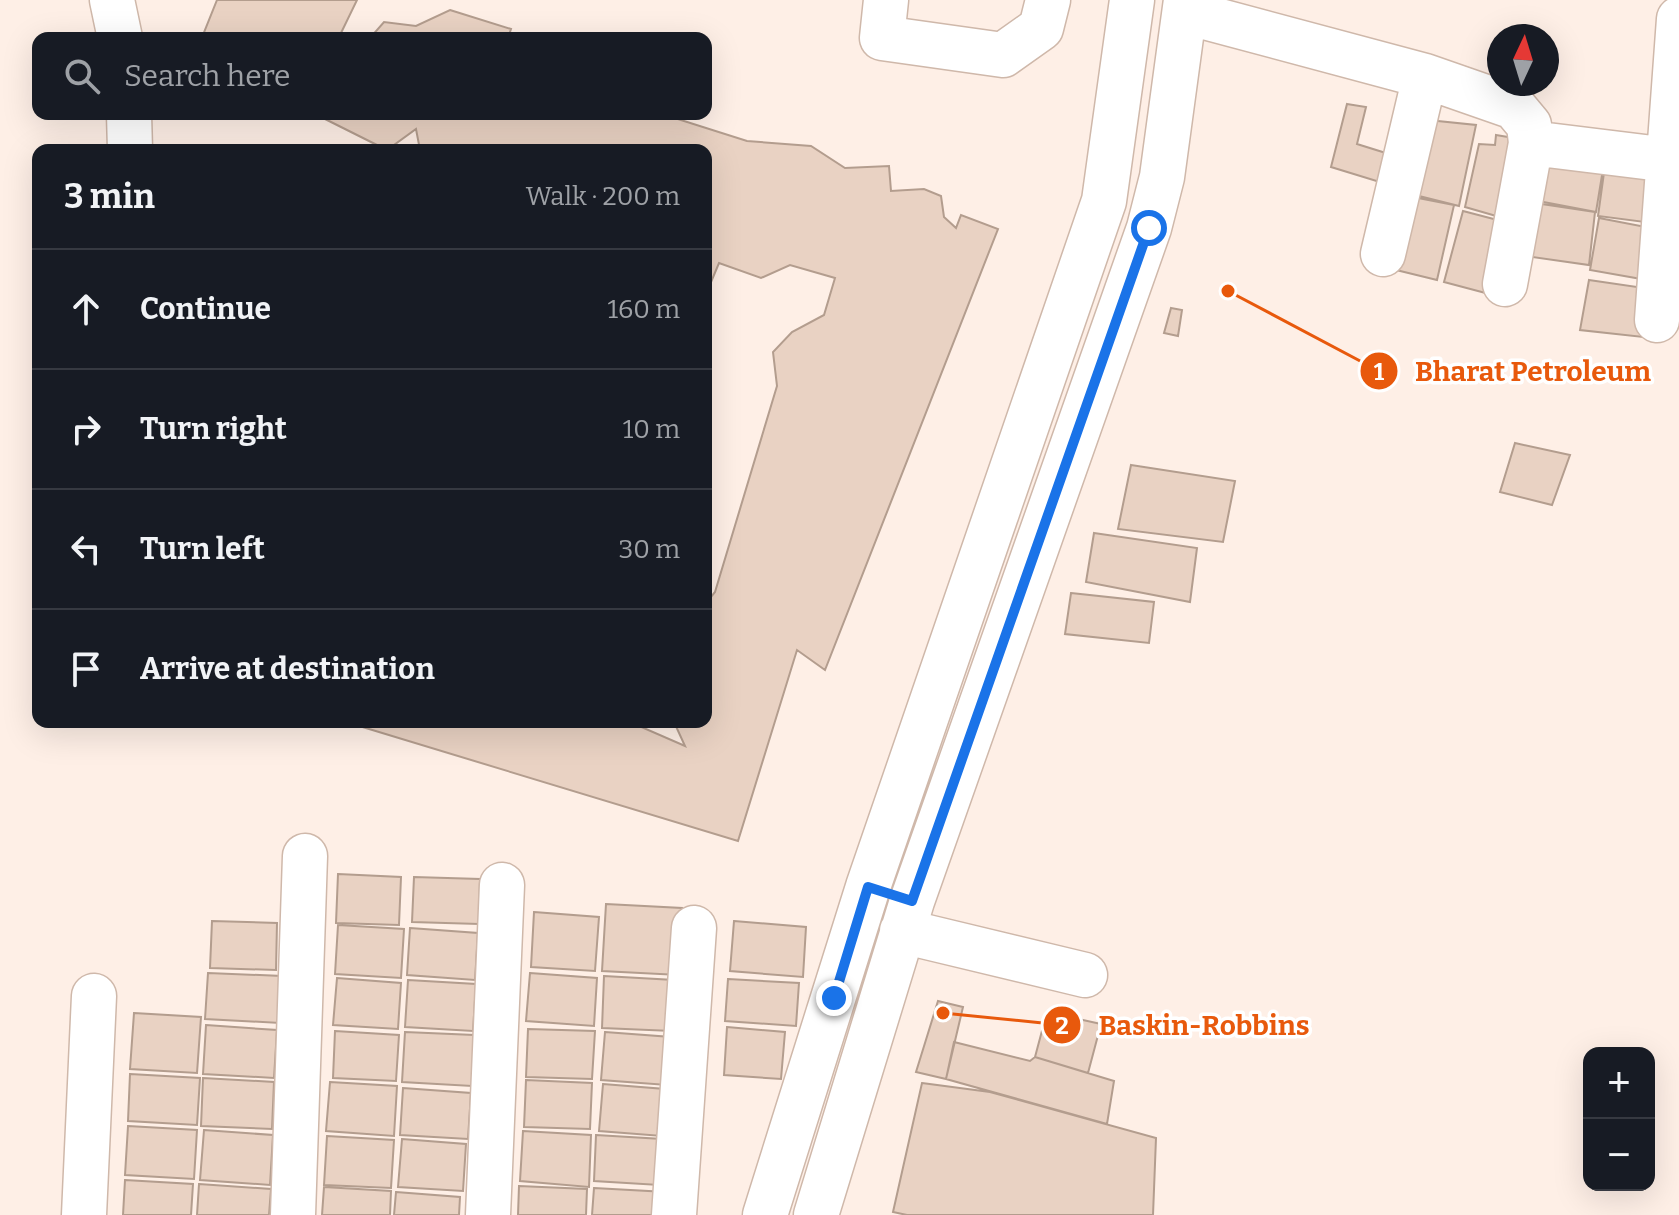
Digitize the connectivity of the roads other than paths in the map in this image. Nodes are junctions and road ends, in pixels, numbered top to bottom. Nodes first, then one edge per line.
1 (112, 0) edge
2 (886, 0) edge
3 (1048, 0) edge
4 (1132, 0) edge
5 (1186, 6) edge
6 (1679, 19) edge
7 (119, 32) edge
8 (1425, 76) junction
9 (129, 120) edge
10 (1531, 143) junction
11 (130, 144) edge
12 (1669, 160) junction
13 (1383, 254) dead end
14 (1505, 284) dead end
15 (1657, 320) dead end
16 (305, 856) dead end
17 (502, 885) dead end
18 (868, 887) junction
19 (907, 916) junction
20 (694, 928) dead end
21 (1085, 975) dead end
22 (94, 996) dead end
23 (84, 1215) edge
24 (293, 1215) edge
25 (488, 1215) edge
26 (674, 1215) edge
27 (765, 1215) edge
28 (816, 1215) edge

1 - 7 street
2 - 3 street
4 - 18 street
5 - 8 street
5 - 19 street
6 - 12 street
8 - 10 street
8 - 13 street
9 - 11 street
10 - 12 street
10 - 14 street
12 - 15 street
16 - 24 street
17 - 25 street
18 - 19 street
18 - 27 street
19 - 21 street
19 - 28 street
20 - 26 street
22 - 23 street

